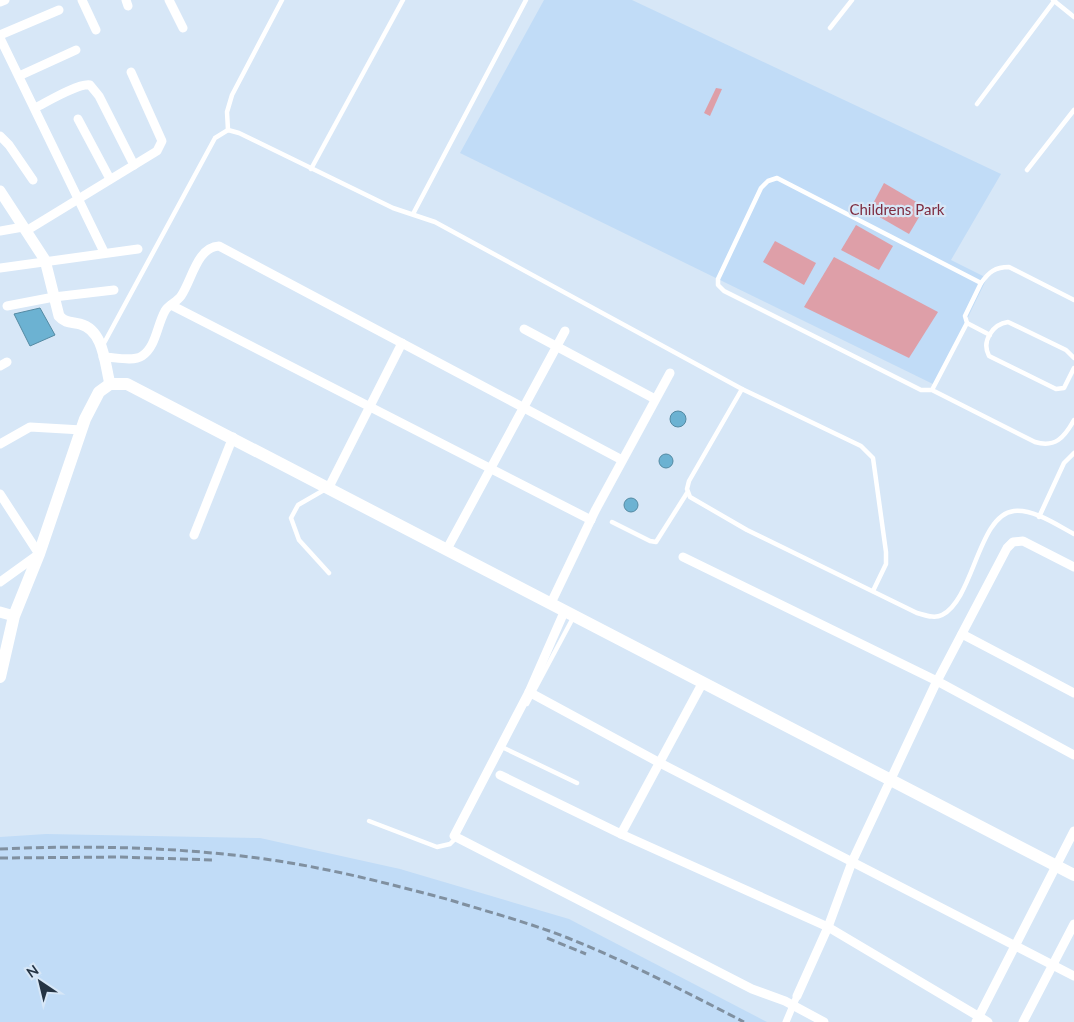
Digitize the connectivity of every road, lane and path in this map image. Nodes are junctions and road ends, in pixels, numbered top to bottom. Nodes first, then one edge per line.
1 (5, 0) edge
2 (82, 0) edge
3 (169, 0) edge
4 (282, 0) edge
5 (403, 0) edge
6 (526, 0) edge
7 (852, 0) edge
8 (1054, 0) edge
9 (0, 2) edge
10 (59, 10) dead end
11 (1074, 16) edge
12 (182, 28) dead end
13 (830, 28) dead end
14 (96, 30) dead end
15 (0, 36) edge
16 (76, 50) dead end
17 (131, 72) dead end
18 (19, 76) junction
19 (977, 104) dead end
20 (35, 108) junction
21 (1074, 110) edge
22 (78, 120) dead end
23 (228, 130) junction
24 (0, 136) edge
25 (134, 165) junction
26 (311, 169) junction
27 (1027, 170) dead end
28 (110, 179) junction
29 (33, 180) dead end
30 (0, 191) edge
31 (77, 198) junction
32 (413, 214) junction
33 (24, 229) junction
34 (0, 231) edge
35 (138, 249) dead end
36 (104, 252) junction
37 (45, 260) junction
38 (0, 268) edge
39 (981, 283) junction
40 (114, 290) dead end
41 (54, 296) junction
42 (1074, 300) edge
43 (171, 305) junction
44 (7, 306) dead end
45 (967, 322) junction
46 (524, 329) dead end
47 (565, 331) dead end
48 (990, 335) junction
49 (402, 343) junction
50 (556, 346) junction
51 (102, 353) junction
52 (1074, 358) edge
53 (1074, 368) edge
54 (670, 373) dead end
55 (110, 384) junction
56 (742, 389) junction
57 (932, 390) junction
58 (655, 399) junction
59 (369, 408) junction
60 (523, 408) junction
61 (1074, 420) edge
62 (82, 430) junction
63 (233, 437) junction
64 (0, 444) edge
65 (1074, 453) edge
66 (622, 460) junction
67 (490, 469) junction
68 (329, 487) junction
69 (687, 493) junction
70 (0, 494) edge
71 (1038, 516) junction
72 (591, 520) junction
73 (612, 522) dead end
74 (1074, 534) edge
75 (194, 535) dead end
76 (447, 549) junction
77 (39, 554) junction
78 (683, 557) dead end
79 (1074, 567) edge
80 (329, 573) dead end
81 (2, 577) edge
82 (873, 591) junction
83 (551, 603) junction
84 (0, 612) edge
85 (570, 613) junction
86 (14, 616) junction
87 (962, 634) junction
88 (2, 644) edge
89 (0, 677) edge
90 (937, 681) junction
91 (703, 682) junction
92 (531, 693) junction
93 (1074, 693) edge
94 (504, 748) junction
95 (1074, 756) edge
96 (660, 763) junction
97 (500, 775) dead end
98 (892, 779) junction
99 (577, 783) dead end
100 (369, 821) dead end
101 (1074, 831) edge
102 (621, 834) junction
103 (457, 836) junction
104 (852, 862) junction
105 (1056, 866) junction
106 (1074, 875) edge
107 (606, 909) dead end
108 (1074, 924) edge
109 (828, 927) junction
110 (1015, 944) junction
111 (1053, 965) junction
112 (1074, 976) edge
113 (797, 996) joint
114 (977, 1020) edge
115 (786, 1022) edge
116 (824, 1022) edge
117 (988, 1022) edge
118 (1023, 1022) edge

1 - 9 street
2 - 14 street
3 - 12 street
4 - 23 lane
5 - 26 lane
6 - 32 lane
7 - 13 lane
8 - 11 lane
8 - 19 lane
10 - 15 street
15 - 18 street
16 - 18 street
17 - 25 street
18 - 20 street
20 - 25 street
20 - 31 street
21 - 27 lane
22 - 28 street
23 - 26 lane
23 - 51 lane
24 - 29 street
25 - 28 street
26 - 32 lane
28 - 31 street
30 - 33 street
31 - 33 street
31 - 36 street
32 - 56 lane
33 - 34 street
33 - 37 street
35 - 36 street
36 - 37 street
37 - 38 street
37 - 41 street
39 - 42 lane
39 - 45 lane
39 - 57 lane
40 - 41 street
41 - 44 street
41 - 51 street
43 - 49 street
43 - 51 street
43 - 59 street
45 - 48 lane
45 - 57 lane
46 - 50 street
47 - 50 street
48 - 52 lane
48 - 53 lane
49 - 59 street
49 - 60 street
50 - 58 street
50 - 60 street
51 - 55 street
54 - 58 street
55 - 62 main road
55 - 63 main road
56 - 69 lane
56 - 82 lane
57 - 61 lane
58 - 66 street
59 - 67 street
59 - 68 street
60 - 66 street
60 - 67 street
62 - 64 street
62 - 77 main road
63 - 68 main road
63 - 75 street
65 - 71 lane
66 - 72 street
67 - 72 street
67 - 76 street
68 - 76 main road
68 - 80 lane
69 - 73 lane
69 - 82 lane
70 - 77 street
71 - 74 lane
71 - 82 lane
72 - 83 street
76 - 83 main road
77 - 81 street
77 - 86 main road
78 - 90 street
79 - 87 street
83 - 85 main road
84 - 86 street
85 - 91 main road
85 - 92 street
86 - 88 main road
87 - 90 street
87 - 93 street
88 - 89 main road
90 - 95 street
90 - 98 street
91 - 96 street
91 - 98 main road
92 - 94 lane
92 - 96 street
92 - 103 street
94 - 99 lane
94 - 103 lane
96 - 102 street
96 - 104 street
97 - 102 street
98 - 104 street
98 - 105 main road
100 - 103 lane
101 - 105 street
102 - 109 street
103 - 107 lane
103 - 116 street
104 - 109 street
104 - 110 street
105 - 106 main road
105 - 110 street
108 - 111 street
109 - 113 street
109 - 114 street
110 - 111 street
110 - 114 street
111 - 112 street
111 - 118 street
113 - 115 street
114 - 117 street

